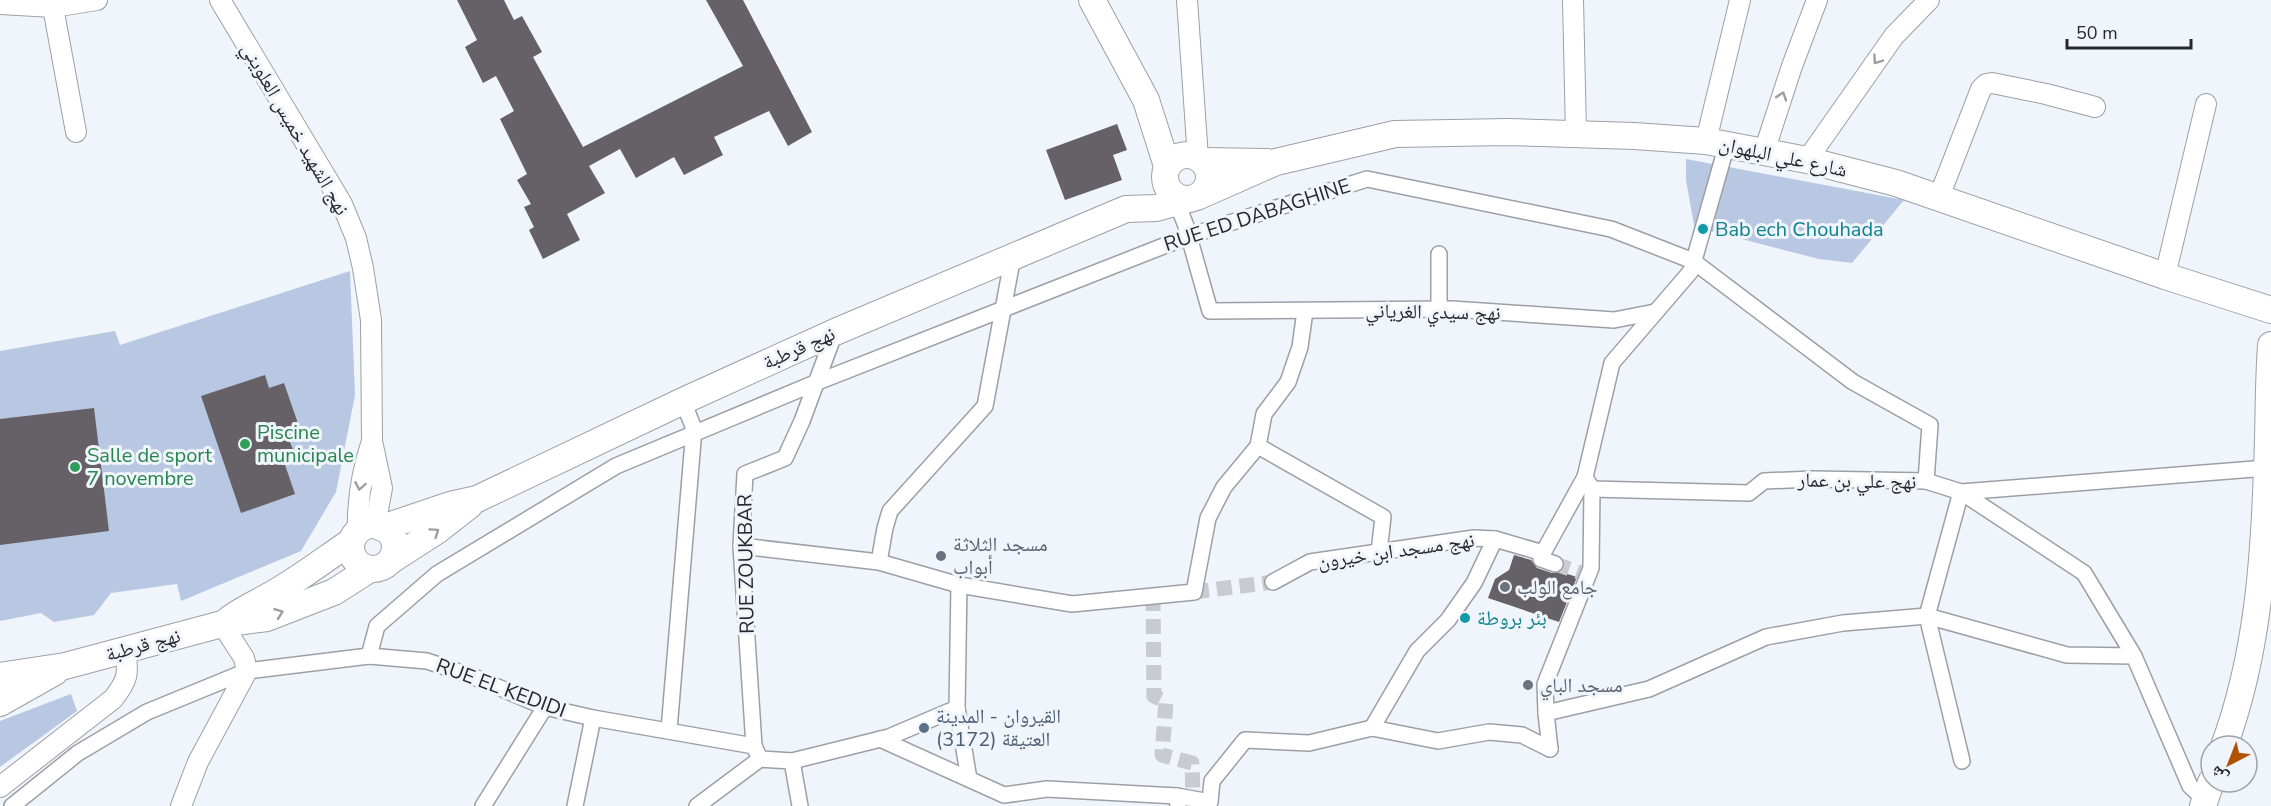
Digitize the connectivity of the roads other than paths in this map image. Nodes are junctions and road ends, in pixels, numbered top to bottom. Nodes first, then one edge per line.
1 (97, 0) edge
2 (220, 0) edge
3 (1092, 0) edge
4 (1187, 0) edge
5 (1573, 0) edge
6 (1740, 0) edge
7 (1817, 0) edge
8 (1908, 0) edge
9 (1929, 0) edge
10 (0, 4) edge
11 (53, 7) junction
12 (1894, 36) junction
13 (2206, 104) dead end
14 (2096, 107) dead end
15 (76, 132) dead end
16 (1576, 133) junction
17 (1717, 142) junction
18 (1764, 152) junction
19 (1807, 160) junction
20 (1184, 162) junction
21 (1276, 162) junction
22 (1939, 197) junction
23 (1188, 200) junction
24 (1126, 209) junction
25 (1189, 236) junction
26 (1439, 254) dead end
27 (1013, 256) junction
28 (1693, 261) junction
29 (2165, 276) junction
30 (1439, 309) junction
31 (2271, 310) edge
32 (1002, 311) junction
33 (1305, 311) junction
34 (1655, 312) junction
35 (835, 332) junction
36 (2271, 345) edge
37 (815, 383) junction
38 (683, 401) junction
39 (693, 435) junction
40 (1258, 446) junction
41 (2267, 468) junction
42 (1926, 481) junction
43 (1589, 483) junction
44 (1961, 492) junction
45 (477, 499) junction
46 (367, 532) junction
47 (1495, 539) junction
48 (741, 546) junction
49 (1379, 552) junction
50 (1543, 552) junction
51 (879, 562) junction
52 (1555, 564) tunnel mouth
53 (380, 565) junction
54 (1273, 582) tunnel mouth
55 (959, 585) junction
56 (1927, 616) junction
57 (222, 624) junction
58 (2263, 627) edge
59 (125, 650) junction
60 (2134, 656) junction
61 (369, 657) junction
62 (64, 666) junction
63 (247, 671) junction
64 (0, 676) edge
65 (0, 703) edge
66 (545, 707) junction
67 (957, 708) junction
68 (1546, 713) junction
69 (593, 718) junction
70 (1372, 729) junction
71 (669, 730) junction
72 (2228, 734) edge
73 (880, 739) junction
74 (757, 753) junction
75 (792, 761) junction
76 (1962, 761) dead end
77 (969, 779) junction
78 (0, 787) edge
79 (2207, 796) edge
80 (999, 800) edge
81 (1177, 801) edge
82 (12, 806) edge
83 (181, 806) edge
84 (483, 806) edge
85 (575, 806) edge
86 (697, 806) edge
87 (800, 806) edge

1 - 11 street
2 - 46 street, نهج الشهيد خميس العلويني
3 - 20 street
4 - 20 street
5 - 16 street
6 - 17 street
18 -> 7 street
8 - 12 street
9 - 12 street
10 - 11 street
11 - 15 street
12 -> 19 street
13 - 29 street
14 - 22 street
16 - 17 street, شارع علي البلهوان
16 - 21 street, شارع علي البلهوان
17 - 18 street, شارع علي البلهوان
17 - 28 street
18 - 19 street, شارع علي البلهوان
19 - 22 street, شارع علي البلهوان
20 - 21 street
20 - 23 street
20 - 23 street
20 - 24 street
21 - 23 street
22 - 29 street, شارع علي البلهوان
23 - 24 street
23 - 25 street
24 - 27 street, نهج قرطبة
25 - 28 street, RUE ED DABAGHINE
25 - 32 street, RUE ED DABAGHINE
25 - 33 street, نهج سيدي الغرياني
26 - 30 street
27 - 32 street
27 - 35 street, نهج قرطبة
28 - 34 street
28 - 42 street, RUE ED DABAGHINE
29 - 31 street, شارع علي البلهوان
30 - 33 street, نهج سيدي الغرياني
30 - 34 street, نهج سيدي الغرياني
32 - 37 street, RUE ED DABAGHINE
32 - 51 street
33 - 40 street
34 - 43 street
35 - 37 street, RUE ZOUKBAR
35 - 38 street, نهج قرطبة
36 - 41 street
37 - 39 street, RUE ED DABAGHINE
37 - 48 street, RUE ZOUKBAR
38 - 39 street
38 - 45 street, نهج قرطبة
39 - 61 street, RUE ED DABAGHINE
39 - 71 street
40 - 49 street
40 - 55 street
41 - 44 street, نهج علي بن عمار
41 - 58 street
42 - 43 street, نهج علي بن عمار
42 - 44 street, نهج علي بن عمار
43 - 50 street
43 - 68 street
44 - 56 street
44 - 60 street
45 - 46 street, نهج قرطبة
53 -> 45 street, نهج قرطبة
46 - 53 street
46 - 53 street
46 - 57 street, نهج قرطبة
47 - 49 street, نهج مسجد ابن خيرون
47 - 50 street, نهج مسجد ابن خيرون
47 - 70 street
48 - 51 street
48 - 74 street, RUE ZOUKBAR
49 - 54 street, نهج مسجد ابن خيرون
50 - 52 street
51 - 55 street
57 -> 53 street, نهج قرطبة
55 - 67 street
56 - 60 street
56 - 68 street
56 - 76 street
57 - 59 street, نهج قرطبة
57 - 63 street
58 - 72 street
59 - 62 street, نهج قرطبة
59 - 78 street
60 - 79 street
61 - 63 street, RUE EL KEDIDI
61 - 66 street, RUE EL KEDIDI
62 - 64 street
62 - 65 street
63 - 82 street, RUE EL KEDIDI
63 - 83 street
66 - 69 street, RUE EL KEDIDI
66 - 84 street
67 - 73 street, RUE EL KEDIDI
67 - 77 street
68 - 70 street
69 - 71 street, RUE EL KEDIDI
69 - 85 street
70 - 81 street
71 - 74 street, RUE EL KEDIDI
73 - 75 street, RUE EL KEDIDI
73 - 77 street
74 - 75 street, RUE EL KEDIDI
74 - 86 street
75 - 87 street
77 - 80 street
80 - 81 street

